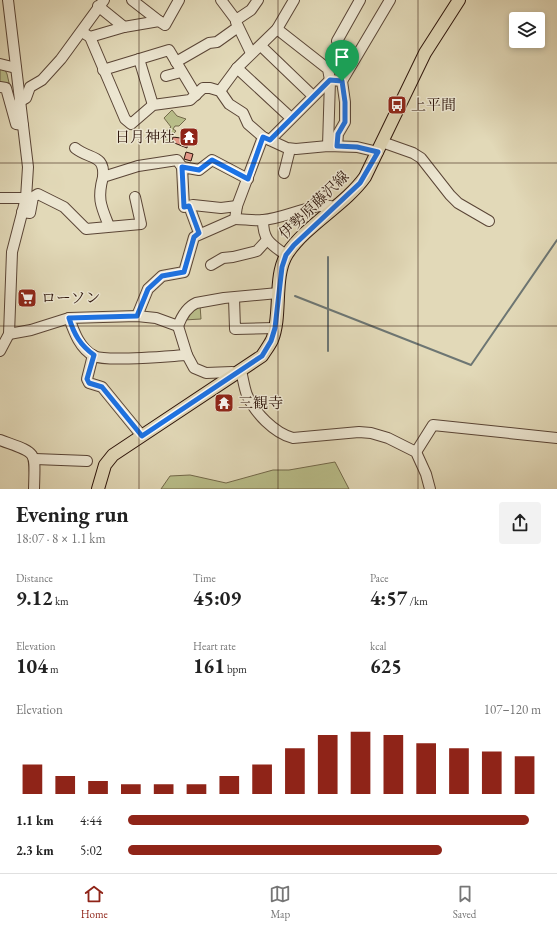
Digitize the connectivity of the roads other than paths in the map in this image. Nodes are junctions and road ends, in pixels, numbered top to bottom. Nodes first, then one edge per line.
1 (8, 0) edge
2 (132, 0) edge
3 (178, 0) edge
4 (221, 0) edge
5 (258, 0) edge
6 (294, 0) edge
7 (360, 0) edge
8 (390, 0) edge
9 (459, 0) edge
10 (101, 3) edge
11 (158, 20) junction
12 (237, 24) junction
13 (124, 27) junction
14 (277, 29) junction
15 (86, 34) junction
16 (337, 41) dead end
17 (261, 46) junction
18 (251, 53) junction
19 (181, 58) junction
20 (139, 59) junction
21 (0, 64) edge
22 (16, 68) junction
23 (237, 68) junction
24 (104, 70) junction
25 (181, 72) junction
26 (166, 76) dead end
27 (330, 80) junction
28 (342, 81) junction
29 (0, 87) edge
30 (220, 91) junction
31 (196, 95) junction
32 (313, 96) junction
33 (19, 102) junction
34 (153, 105) junction
35 (291, 118) junction
36 (23, 125) junction
37 (266, 138) junction
38 (333, 146) junction
39 (380, 147) junction
40 (75, 148) dead end
41 (290, 149) junction
42 (182, 167) junction
43 (284, 172) dead end
44 (103, 177) junction
45 (248, 179) junction
46 (136, 197) dead end
47 (0, 198) edge
48 (26, 198) junction
49 (189, 206) junction
50 (237, 206) junction
51 (334, 207) junction
52 (22, 212) junction
53 (235, 219) junction
54 (264, 220) junction
55 (489, 221) dead end
56 (109, 226) junction
57 (199, 233) junction
58 (267, 240) junction
59 (286, 255) junction
60 (214, 266) dead end
61 (278, 293) junction
62 (234, 298) junction
63 (137, 316) junction
64 (69, 318) junction
65 (178, 326) junction
66 (275, 328) junction
67 (3, 342) edge
68 (94, 355) junction
69 (187, 356) junction
70 (238, 372) junction
71 (142, 436) junction
72 (557, 438) edge
73 (0, 440) edge
74 (416, 452) junction
75 (35, 459) junction
76 (87, 461) dead end
77 (34, 489) edge
78 (98, 489) edge
79 (430, 489) edge

1 - 22 street
2 - 11 street
3 - 11 street
4 - 12 street
5 - 12 street
6 - 14 street
7 - 16 street
8 - 28 street
9 - 39 main road, 伊勢原藤沢線
10 - 13 street
10 - 15 street
11 - 13 street
12 - 18 street
12 - 19 street
13 - 15 street
14 - 17 street
14 - 27 street
15 - 24 street
15 - 33 street
17 - 18 street
17 - 32 street
18 - 23 street
19 - 20 street
19 - 25 street
20 - 24 street
20 - 34 street
21 - 22 street
22 - 33 street
23 - 30 street
23 - 35 street
24 - 34 street
25 - 26 street
25 - 31 street
27 - 28 street
27 - 32 street
27 - 38 street
28 - 38 street
29 - 36 street
30 - 31 street
30 - 37 street
31 - 34 street
32 - 35 street
33 - 36 street
35 - 37 street
36 - 48 street
37 - 41 street
37 - 45 street
38 - 39 street
38 - 41 street
39 - 51 main road, 伊勢原藤沢線
39 - 55 street
40 - 44 street
41 - 43 street
42 - 44 street
42 - 45 street
42 - 49 street
44 - 56 street
45 - 50 street
46 - 56 street
47 - 48 street
48 - 52 street
49 - 50 street
49 - 57 street
50 - 53 street
51 - 54 street
51 - 59 main road, 伊勢原藤沢線
52 - 56 street
52 - 67 street
53 - 54 street
53 - 57 street
54 - 58 street
57 - 63 street
58 - 59 street
58 - 60 street
59 - 61 main road, 伊勢原藤沢線
61 - 62 street
61 - 66 main road, 伊勢原藤沢線
62 - 65 street
62 - 66 street
63 - 64 street
63 - 65 street
64 - 67 street
64 - 68 street
65 - 69 street
66 - 70 main road, 伊勢原藤沢線
68 - 69 street
68 - 71 street
69 - 70 street
70 - 71 main road, 伊勢原藤沢線
70 - 74 street
71 - 78 main road, 伊勢原藤沢線
72 - 74 street
73 - 75 street
74 - 79 street
75 - 76 street
75 - 77 street

